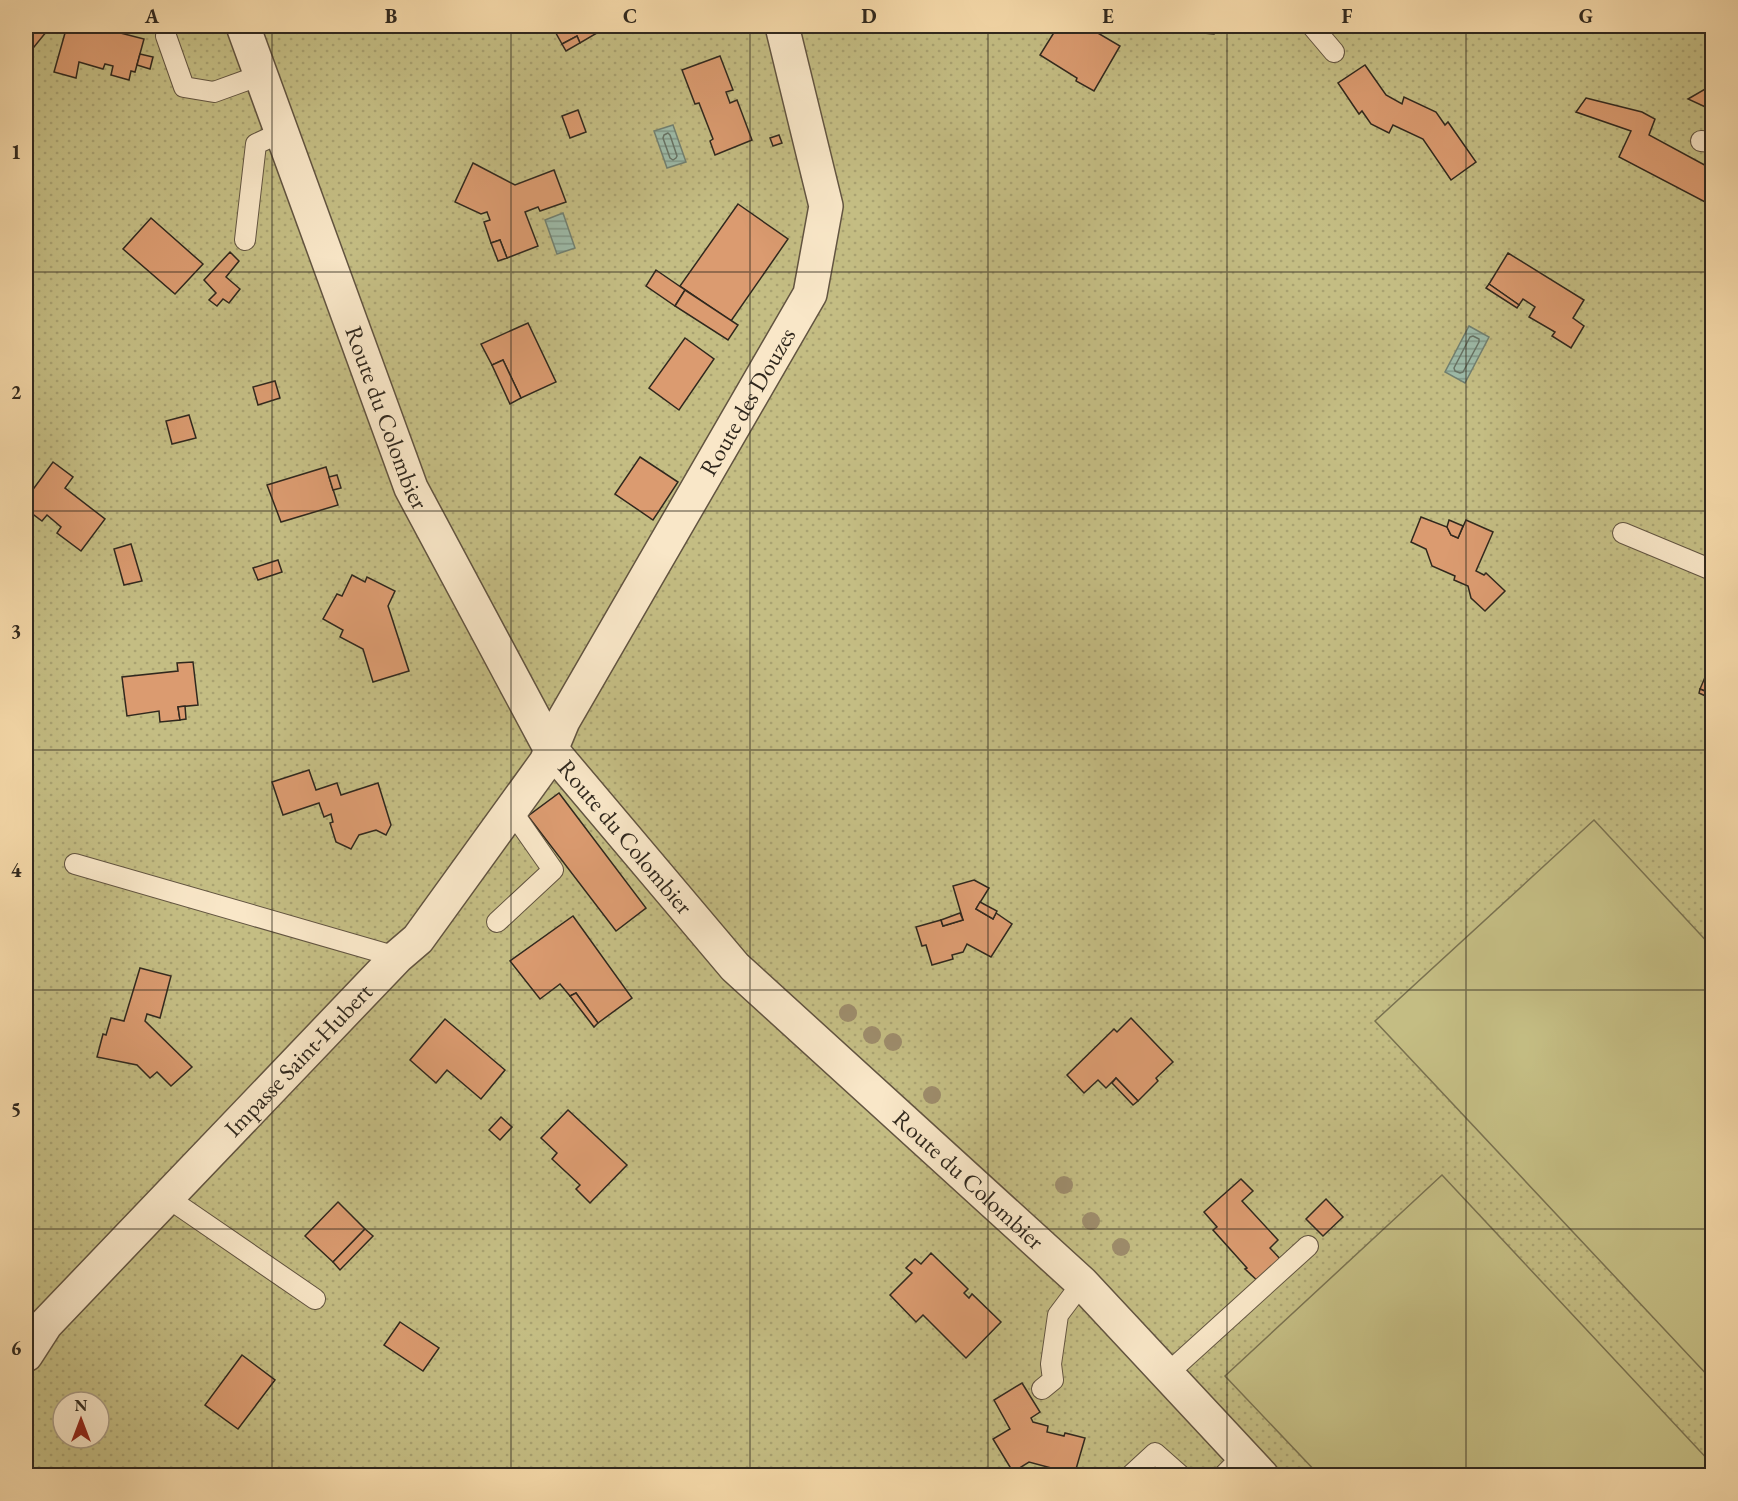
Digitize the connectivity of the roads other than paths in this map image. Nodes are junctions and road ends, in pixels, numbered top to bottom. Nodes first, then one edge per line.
1 (243, 26) edge
2 (782, 26) edge
3 (1312, 26) edge
4 (166, 36) dead end
5 (1334, 52) dead end
6 (261, 75) junction
7 (282, 132) junction
8 (245, 240) dead end
9 (1623, 533) dead end
10 (1713, 570) edge
11 (550, 748) junction
12 (511, 810) junction
13 (75, 864) dead end
14 (497, 922) dead end
15 (397, 957) junction
16 (168, 1198) junction
17 (1308, 1246) dead end
18 (1082, 1283) junction
19 (315, 1299) dead end
20 (26, 1355) edge
21 (1167, 1374) junction
22 (1042, 1389) dead end
23 (1242, 1469) edge
24 (1130, 1476) edge
25 (1181, 1476) edge

1 - 6 street, Route du Colombier
2 - 11 street, Route des Douzes
3 - 5 lane
4 - 6 lane
6 - 7 street, Route du Colombier
7 - 8 lane
7 - 11 street, Route du Colombier
9 - 10 lane
11 - 12 street, Impasse Saint-Hubert
11 - 18 street, Route du Colombier
12 - 14 lane
12 - 15 street, Impasse Saint-Hubert
13 - 15 lane
15 - 16 street, Impasse Saint-Hubert
16 - 19 lane
16 - 20 street, Impasse Saint-Hubert
17 - 21 lane
18 - 21 street, Route du Colombier
18 - 22 lane
21 - 23 street, Route du Colombier
24 - 25 lane

